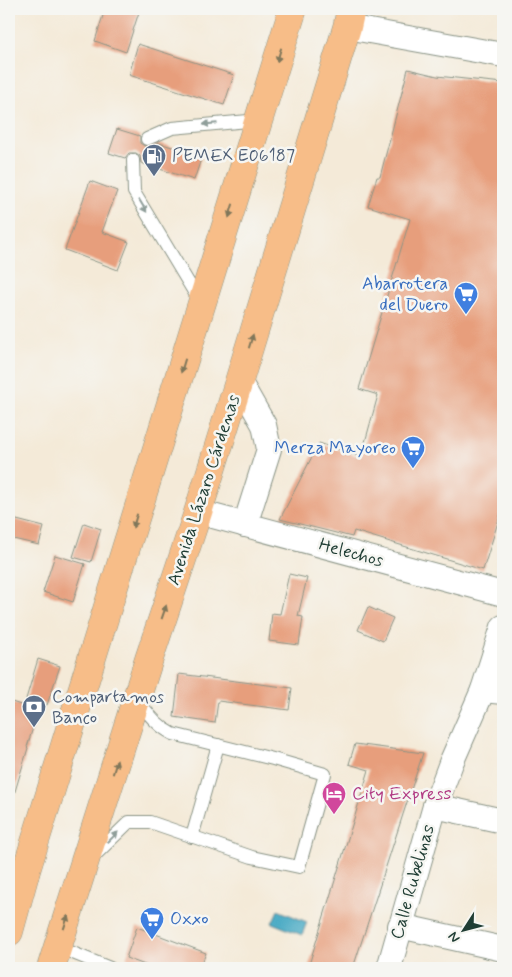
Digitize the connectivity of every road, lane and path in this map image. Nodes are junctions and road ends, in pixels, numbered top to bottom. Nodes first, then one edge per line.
1 (293, 9) edge
2 (349, 18) edge
3 (503, 55) edge
4 (259, 120) junction
5 (147, 139) dead end
6 (133, 160) dead end
7 (202, 305) junction
8 (239, 381) junction
9 (198, 512) junction
10 (245, 525) junction
11 (503, 594) edge
12 (503, 627) edge
13 (493, 691) edge
14 (136, 698) junction
15 (218, 745) junction
16 (435, 806) junction
17 (503, 821) edge
18 (192, 838) junction
19 (84, 867) junction
20 (17, 879) edge
21 (400, 926) junction
22 (9, 932) edge
23 (503, 949) edge
24 (54, 958) edge
25 (110, 968) edge
26 (388, 968) edge

1 -> 4 main road
2 - 3 street
8 -> 2 main road, Avenida Lázaro Cárdenas
4 -> 5 lane
4 -> 7 main road
6 -> 7 lane
7 -> 20 main road
8 - 9 main road, Avenida Lázaro Cárdenas
8 - 10 street
9 - 10 street, Helechos
14 -> 9 main road, Avenida Lázaro Cárdenas
10 - 11 street, Helechos
12 - 13 street, Calle Rubelinas
13 - 16 street, Calle Rubelinas
14 - 15 lane
19 -> 14 main road, Avenida Lázaro Cárdenas
15 - 18 lane
15 - 18 lane
16 - 17 street
16 - 21 street, Calle Rubelinas
19 -> 18 lane
24 -> 19 main road, Avenida Lázaro Cárdenas
20 - 22 main road
21 - 23 street
21 - 26 street, Calle Rubelinas
24 - 25 lane

